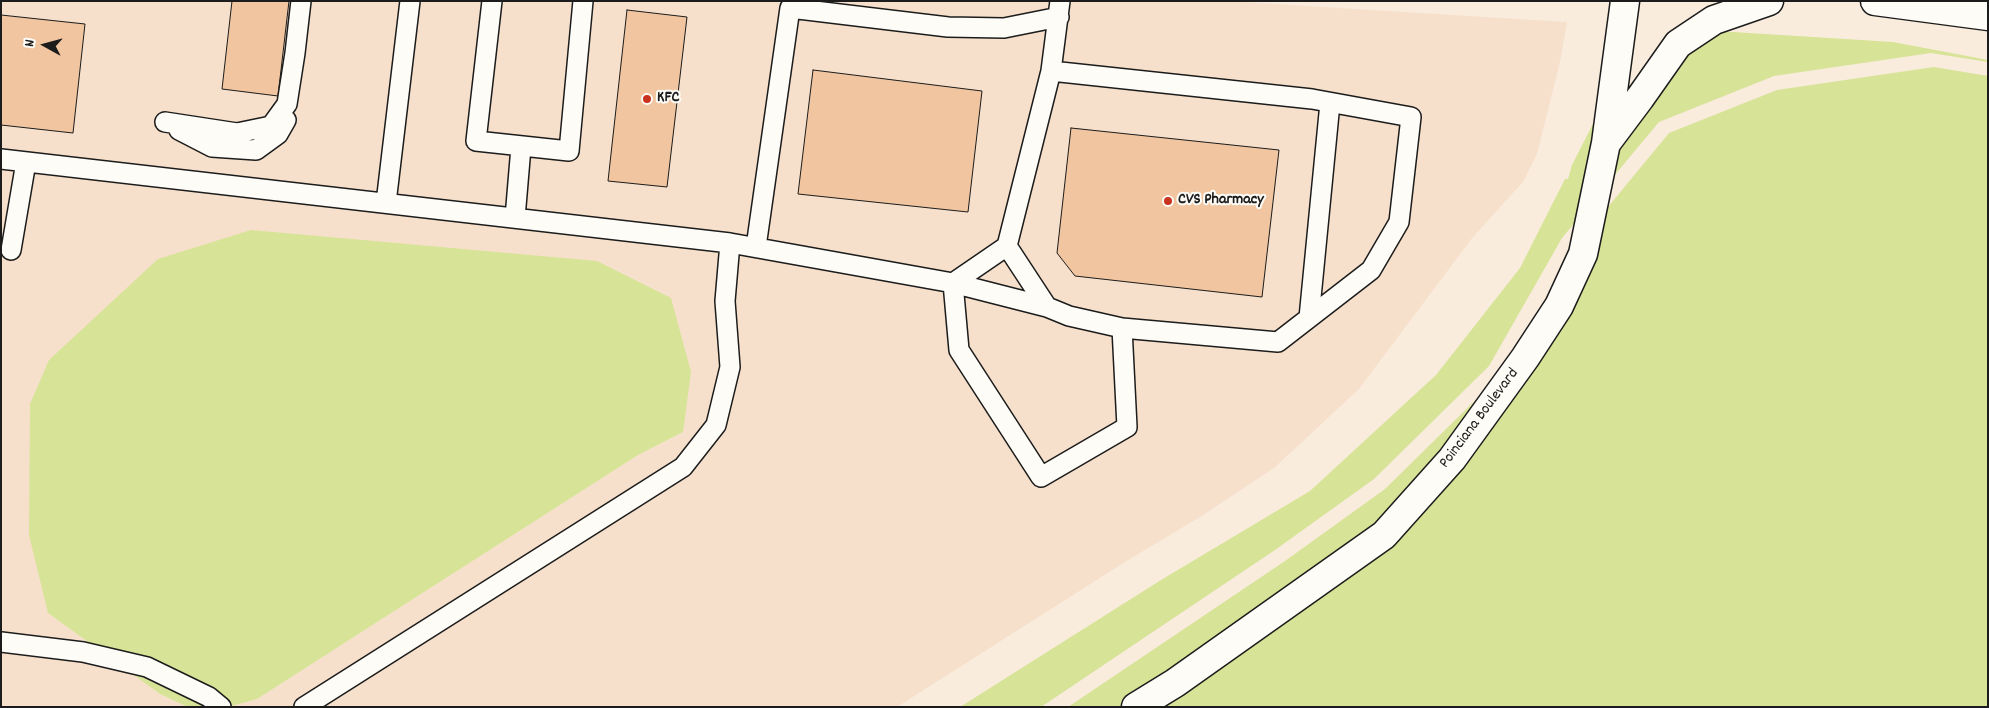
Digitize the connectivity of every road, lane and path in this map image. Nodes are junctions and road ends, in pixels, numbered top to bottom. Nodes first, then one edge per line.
1 (301, 1) edge
2 (410, 1) edge
3 (492, 1) edge
4 (582, 1) edge
5 (1625, 1) edge
6 (1769, 1) edge
7 (1875, 1) edge
8 (1059, 9) edge
9 (1988, 16) edge
10 (1051, 71) junction
11 (1330, 103) junction
12 (165, 122) dead end
13 (1606, 143) junction
14 (521, 147) junction
15 (1, 159) edge
16 (26, 162) junction
17 (386, 203) junction
18 (514, 218) junction
19 (730, 243) junction
20 (1007, 246) junction
21 (756, 247) junction
22 (11, 250) dead end
23 (953, 283) junction
24 (1047, 307) junction
25 (1309, 318) junction
26 (1122, 328) junction
27 (1, 642) edge
28 (221, 707) edge
29 (304, 707) edge
30 (1136, 707) edge

1 - 12 lane
2 - 17 lane
3 - 14 lane
4 - 14 lane
5 - 13 main road, Poinciana Boulevard
6 - 13 main road
7 - 9 main road
8 - 10 lane
8 - 21 lane
10 - 11 lane
10 - 20 lane
11 - 25 lane
11 - 25 lane
13 - 30 main road, Poinciana Boulevard
14 - 18 lane
15 - 16 lane
16 - 17 lane
16 - 22 lane
17 - 18 lane
18 - 19 lane
19 - 21 lane
19 - 29 lane
20 - 23 lane
20 - 24 lane
21 - 23 lane
23 - 24 lane
23 - 26 lane
24 - 26 lane
25 - 26 lane
27 - 28 lane

